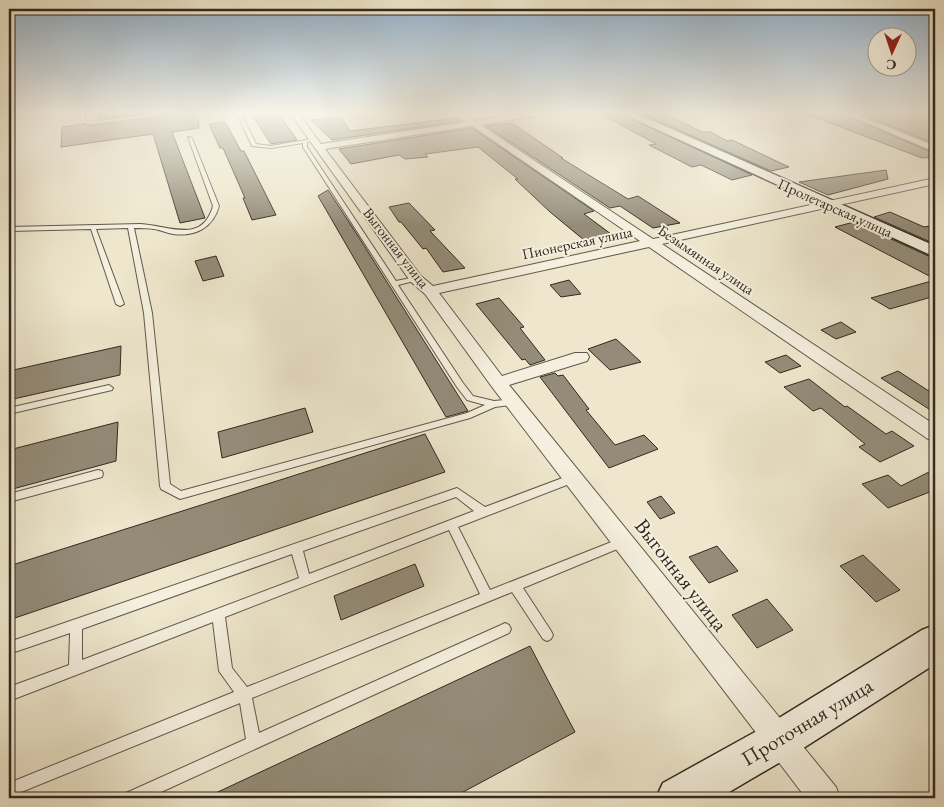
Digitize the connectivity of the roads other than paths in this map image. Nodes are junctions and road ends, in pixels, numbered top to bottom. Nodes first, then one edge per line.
1 (195, 151) edge
2 (314, 151) edge
3 (317, 151) junction
4 (513, 151) edge
5 (710, 151) edge
6 (935, 181) edge
7 (829, 205) junction
8 (131, 226) junction
9 (93, 227) junction
10 (9, 230) edge
11 (652, 244) junction
12 (935, 252) edge
13 (394, 284) junction
14 (423, 285) junction
15 (120, 304) dead end
16 (581, 357) dead end
17 (498, 383) junction
18 (109, 388) dead end
19 (514, 402) junction
20 (494, 404) junction
21 (9, 411) edge
22 (935, 434) edge
23 (98, 474) dead end
24 (573, 478) junction
25 (9, 498) edge
26 (483, 512) junction
27 (451, 524) junction
28 (624, 542) junction
29 (296, 547) junction
30 (305, 580) junction
31 (515, 586) junction
32 (488, 597) junction
33 (218, 614) junction
34 (76, 624) junction
35 (505, 629) dead end
36 (547, 635) dead end
37 (935, 643) edge
38 (9, 648) edge
39 (75, 668) junction
40 (9, 694) edge
41 (245, 695) junction
42 (780, 740) junction
43 (254, 742) junction
44 (9, 790) edge
45 (131, 798) edge
46 (678, 798) edge
47 (825, 798) edge

1 - 8 lane
2 - 3 lane
3 - 13 lane
3 - 14 street, Выгонная улица
4 - 11 street, Безымянная улица
5 - 7 street, Пролетарская улица
6 - 7 street, Пионерская улица
7 - 11 street, Пионерская улица
7 - 12 street, Пролетарская улица
8 - 9 lane
8 - 20 lane
9 - 10 lane
9 - 15 lane
11 - 14 street, Пионерская улица
11 - 22 street, Безымянная улица
13 - 14 lane
13 - 20 lane
14 - 17 street, Выгонная улица
16 - 17 street
17 - 19 street, Выгонная улица
18 - 21 lane
19 - 20 lane
19 - 24 street, Выгонная улица
23 - 25 lane
24 - 26 lane
24 - 28 street, Выгонная улица
26 - 27 lane
26 - 29 lane
27 - 30 lane
27 - 32 lane
28 - 31 lane
28 - 42 street, Выгонная улица
29 - 30 lane
29 - 34 lane
30 - 33 lane
31 - 32 lane
31 - 36 lane
32 - 41 lane
33 - 39 lane
33 - 41 lane
34 - 38 lane
34 - 39 lane
35 - 43 lane
37 - 42 street, Проточная улица
39 - 40 lane
41 - 43 lane
41 - 44 lane
42 - 46 street, Проточная улица
42 - 47 street, Выгонная улица
43 - 45 lane

